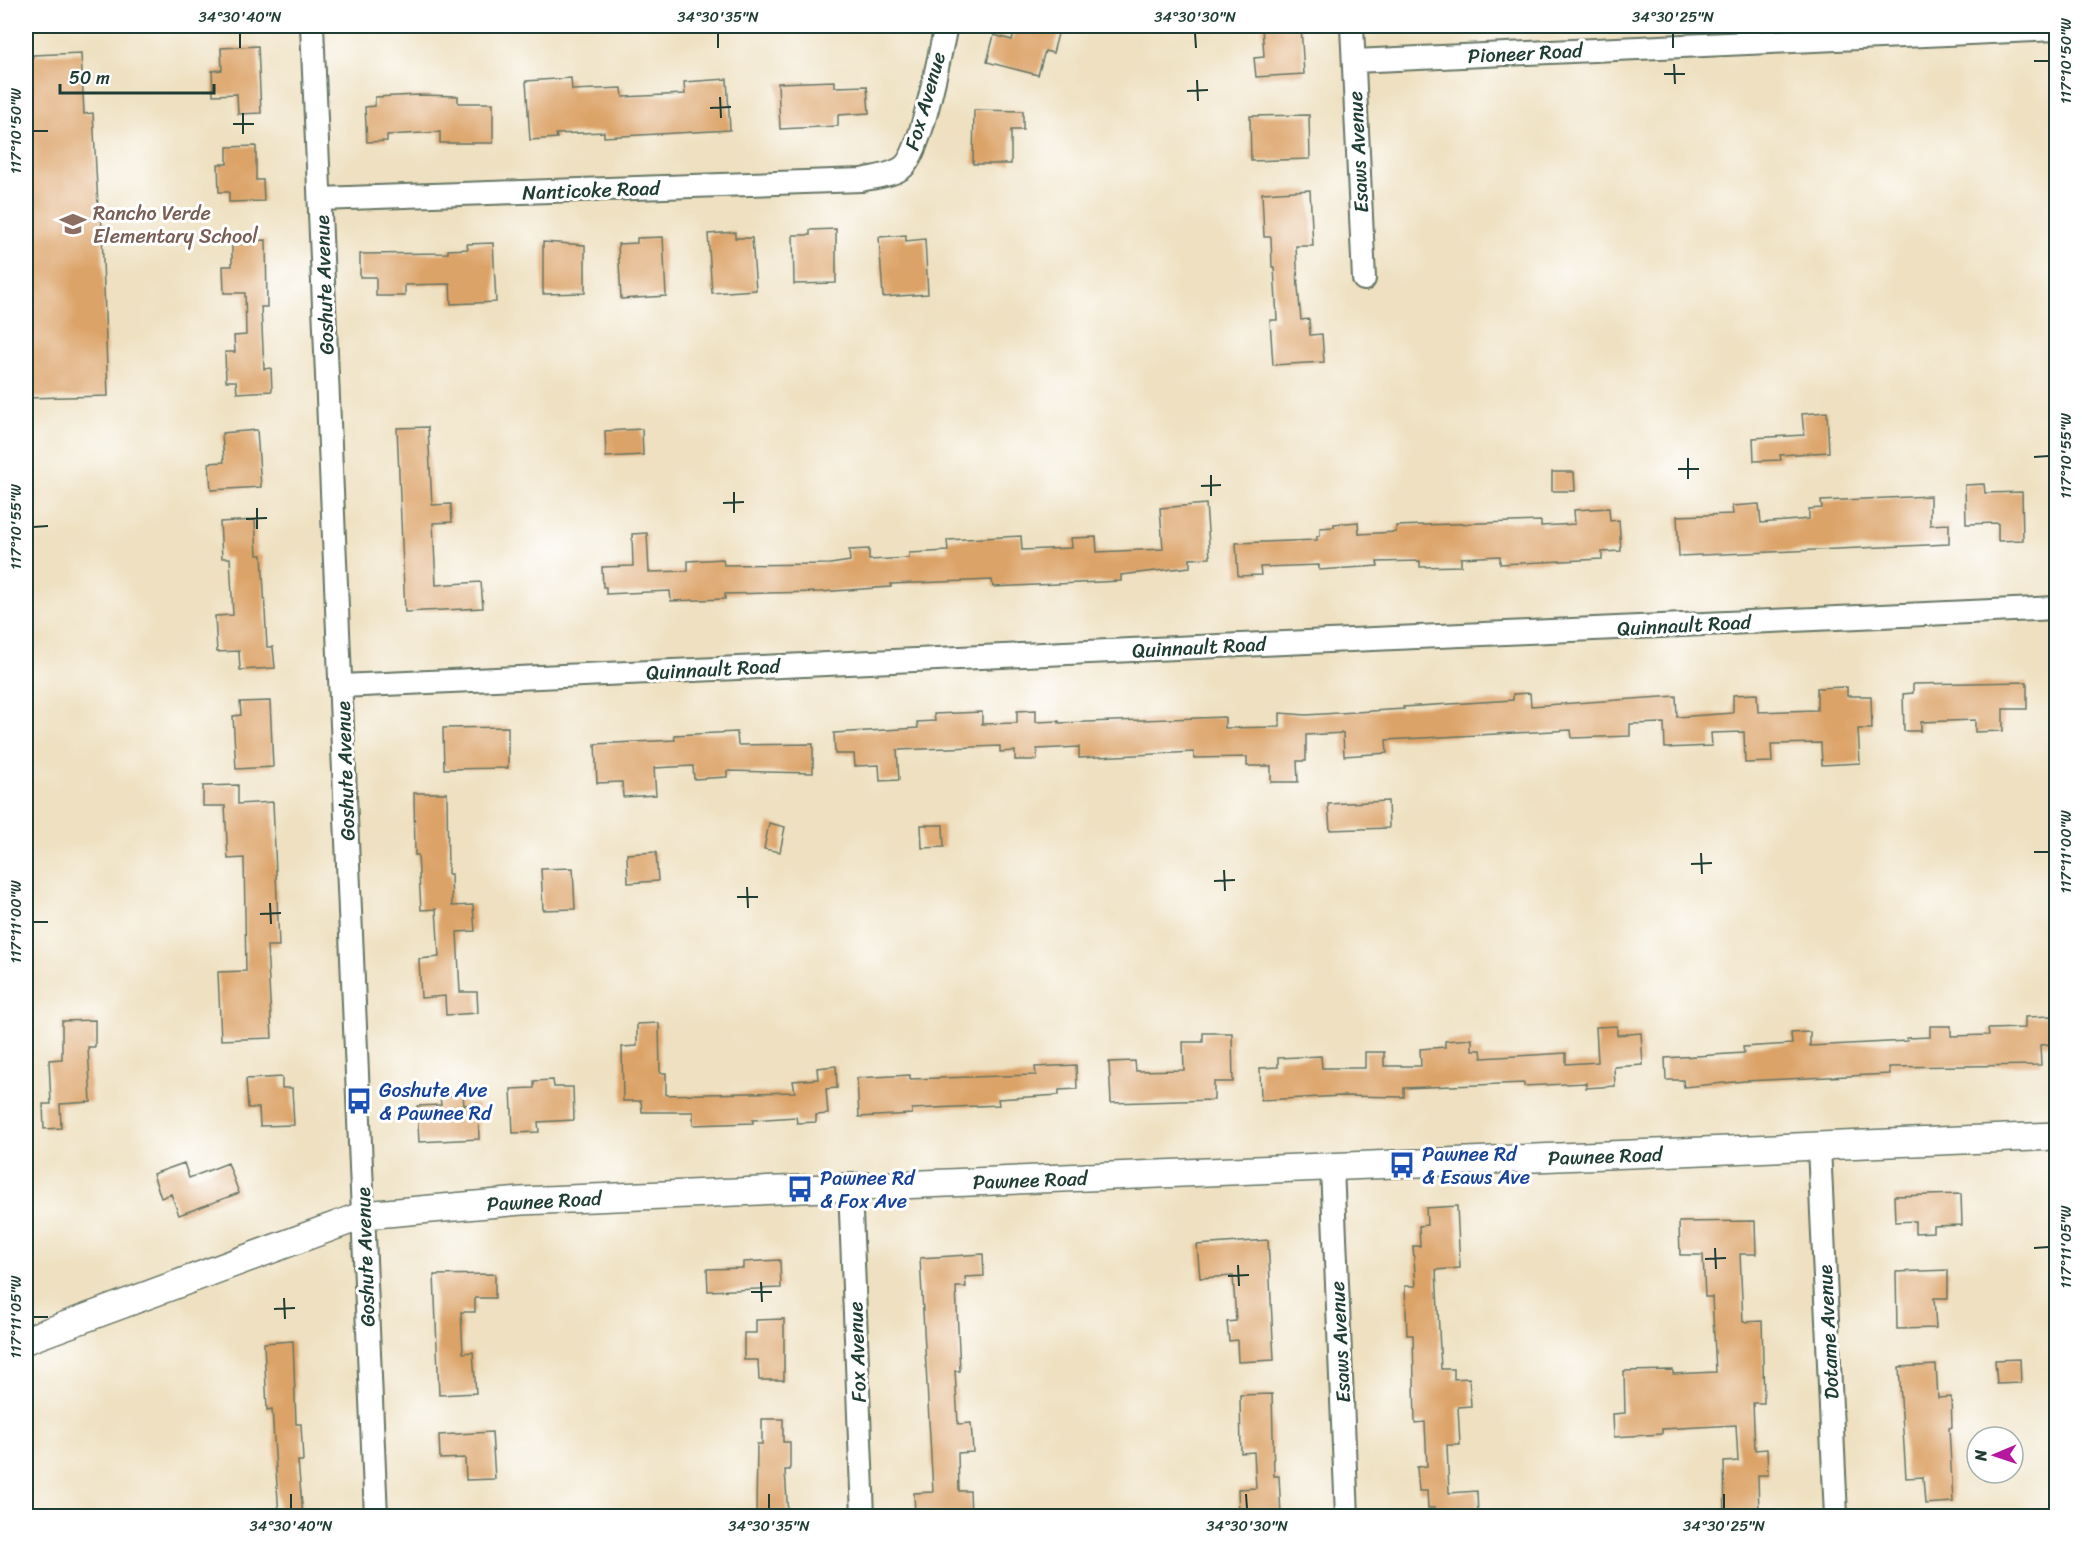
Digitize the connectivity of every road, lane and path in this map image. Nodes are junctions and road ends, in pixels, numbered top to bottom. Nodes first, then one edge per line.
1 (312, 26) edge
2 (946, 26) edge
3 (1352, 26) edge
4 (2056, 29) edge
5 (1354, 61) junction
6 (861, 180) joint
7 (320, 199) junction
8 (1364, 279) dead end
9 (2056, 608) edge
10 (341, 686) junction
11 (2056, 1136) edge
12 (1820, 1147) junction
13 (1332, 1168) junction
14 (850, 1187) junction
15 (364, 1215) junction
16 (26, 1340) edge
17 (376, 1516) edge
18 (863, 1516) edge
19 (1347, 1516) edge
20 (1836, 1516) edge

1 - 7 street, Goshute Avenue
2 - 6 street, Fox Avenue
3 - 5 street, Esaws Avenue
4 - 5 street, Pioneer Road
5 - 8 street, Esaws Avenue
6 - 7 street, Nanticoke Road
7 - 10 street, Goshute Avenue
9 - 10 street, Quinnault Road
10 - 15 street, Goshute Avenue
11 - 12 street, Pawnee Road
12 - 13 street, Pawnee Road
12 - 20 street, Dotame Avenue
13 - 14 street, Pawnee Road
13 - 19 street, Esaws Avenue
14 - 15 street, Pawnee Road
14 - 18 street, Fox Avenue
15 - 16 street, Pawnee Road
15 - 17 street, Goshute Avenue

